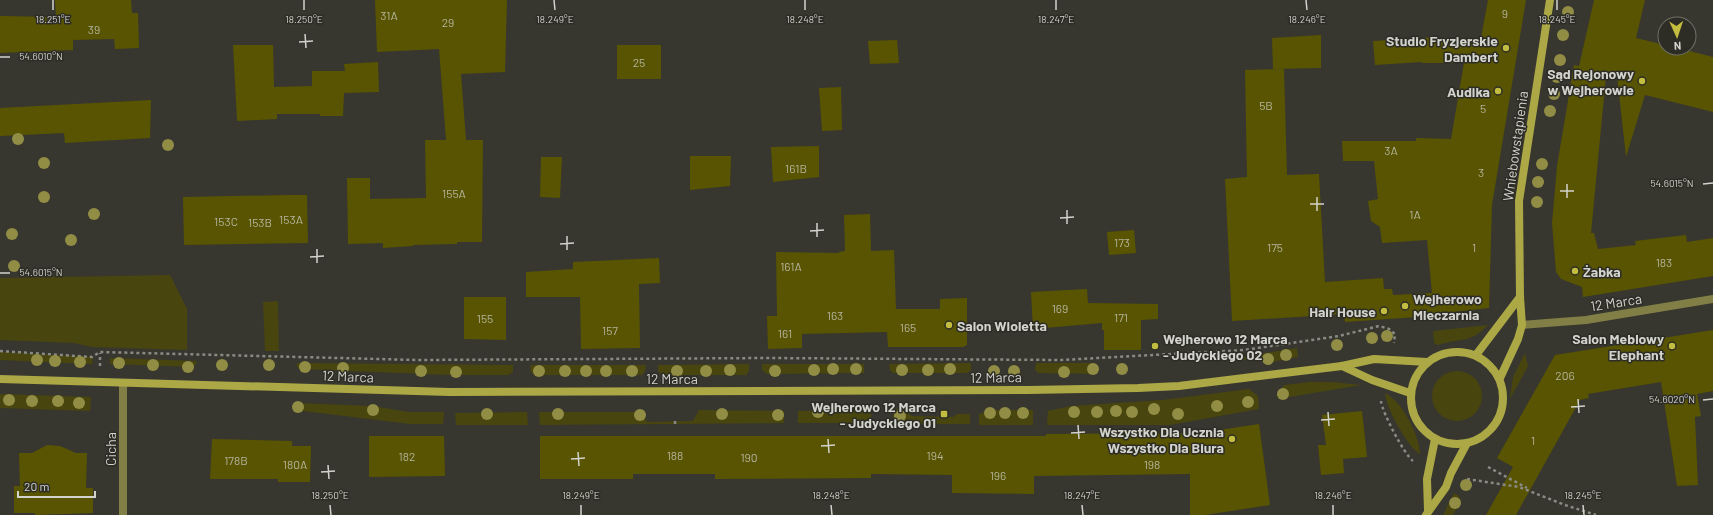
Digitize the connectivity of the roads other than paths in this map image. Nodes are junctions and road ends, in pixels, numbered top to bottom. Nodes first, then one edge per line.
1 (1550, 0) edge
2 (1520, 297) junction
3 (1713, 299) edge
4 (1522, 325) junction
5 (1476, 355) junction
6 (1427, 362) junction
7 (1342, 366) junction
8 (1500, 378) junction
9 (0, 379) edge
10 (123, 383) junction
11 (1410, 394) junction
12 (1435, 439) junction
13 (1467, 443) junction
14 (1427, 513) edge
15 (123, 515) edge

1 - 2 street, Wniebowstąpienia
2 - 4 street, Wniebowstąpienia
2 - 5 street
3 - 4 street, 12 Marca
4 - 8 street, Wniebowstąpienia
5 - 6 street
5 - 8 street
6 - 7 street, 12 Marca
6 - 11 street
7 - 10 street, 12 Marca
7 - 11 street
8 - 13 street
9 - 10 street, 12 Marca
10 - 15 street, Cicha
11 - 12 street
12 - 13 street
12 - 14 street
13 - 14 street

